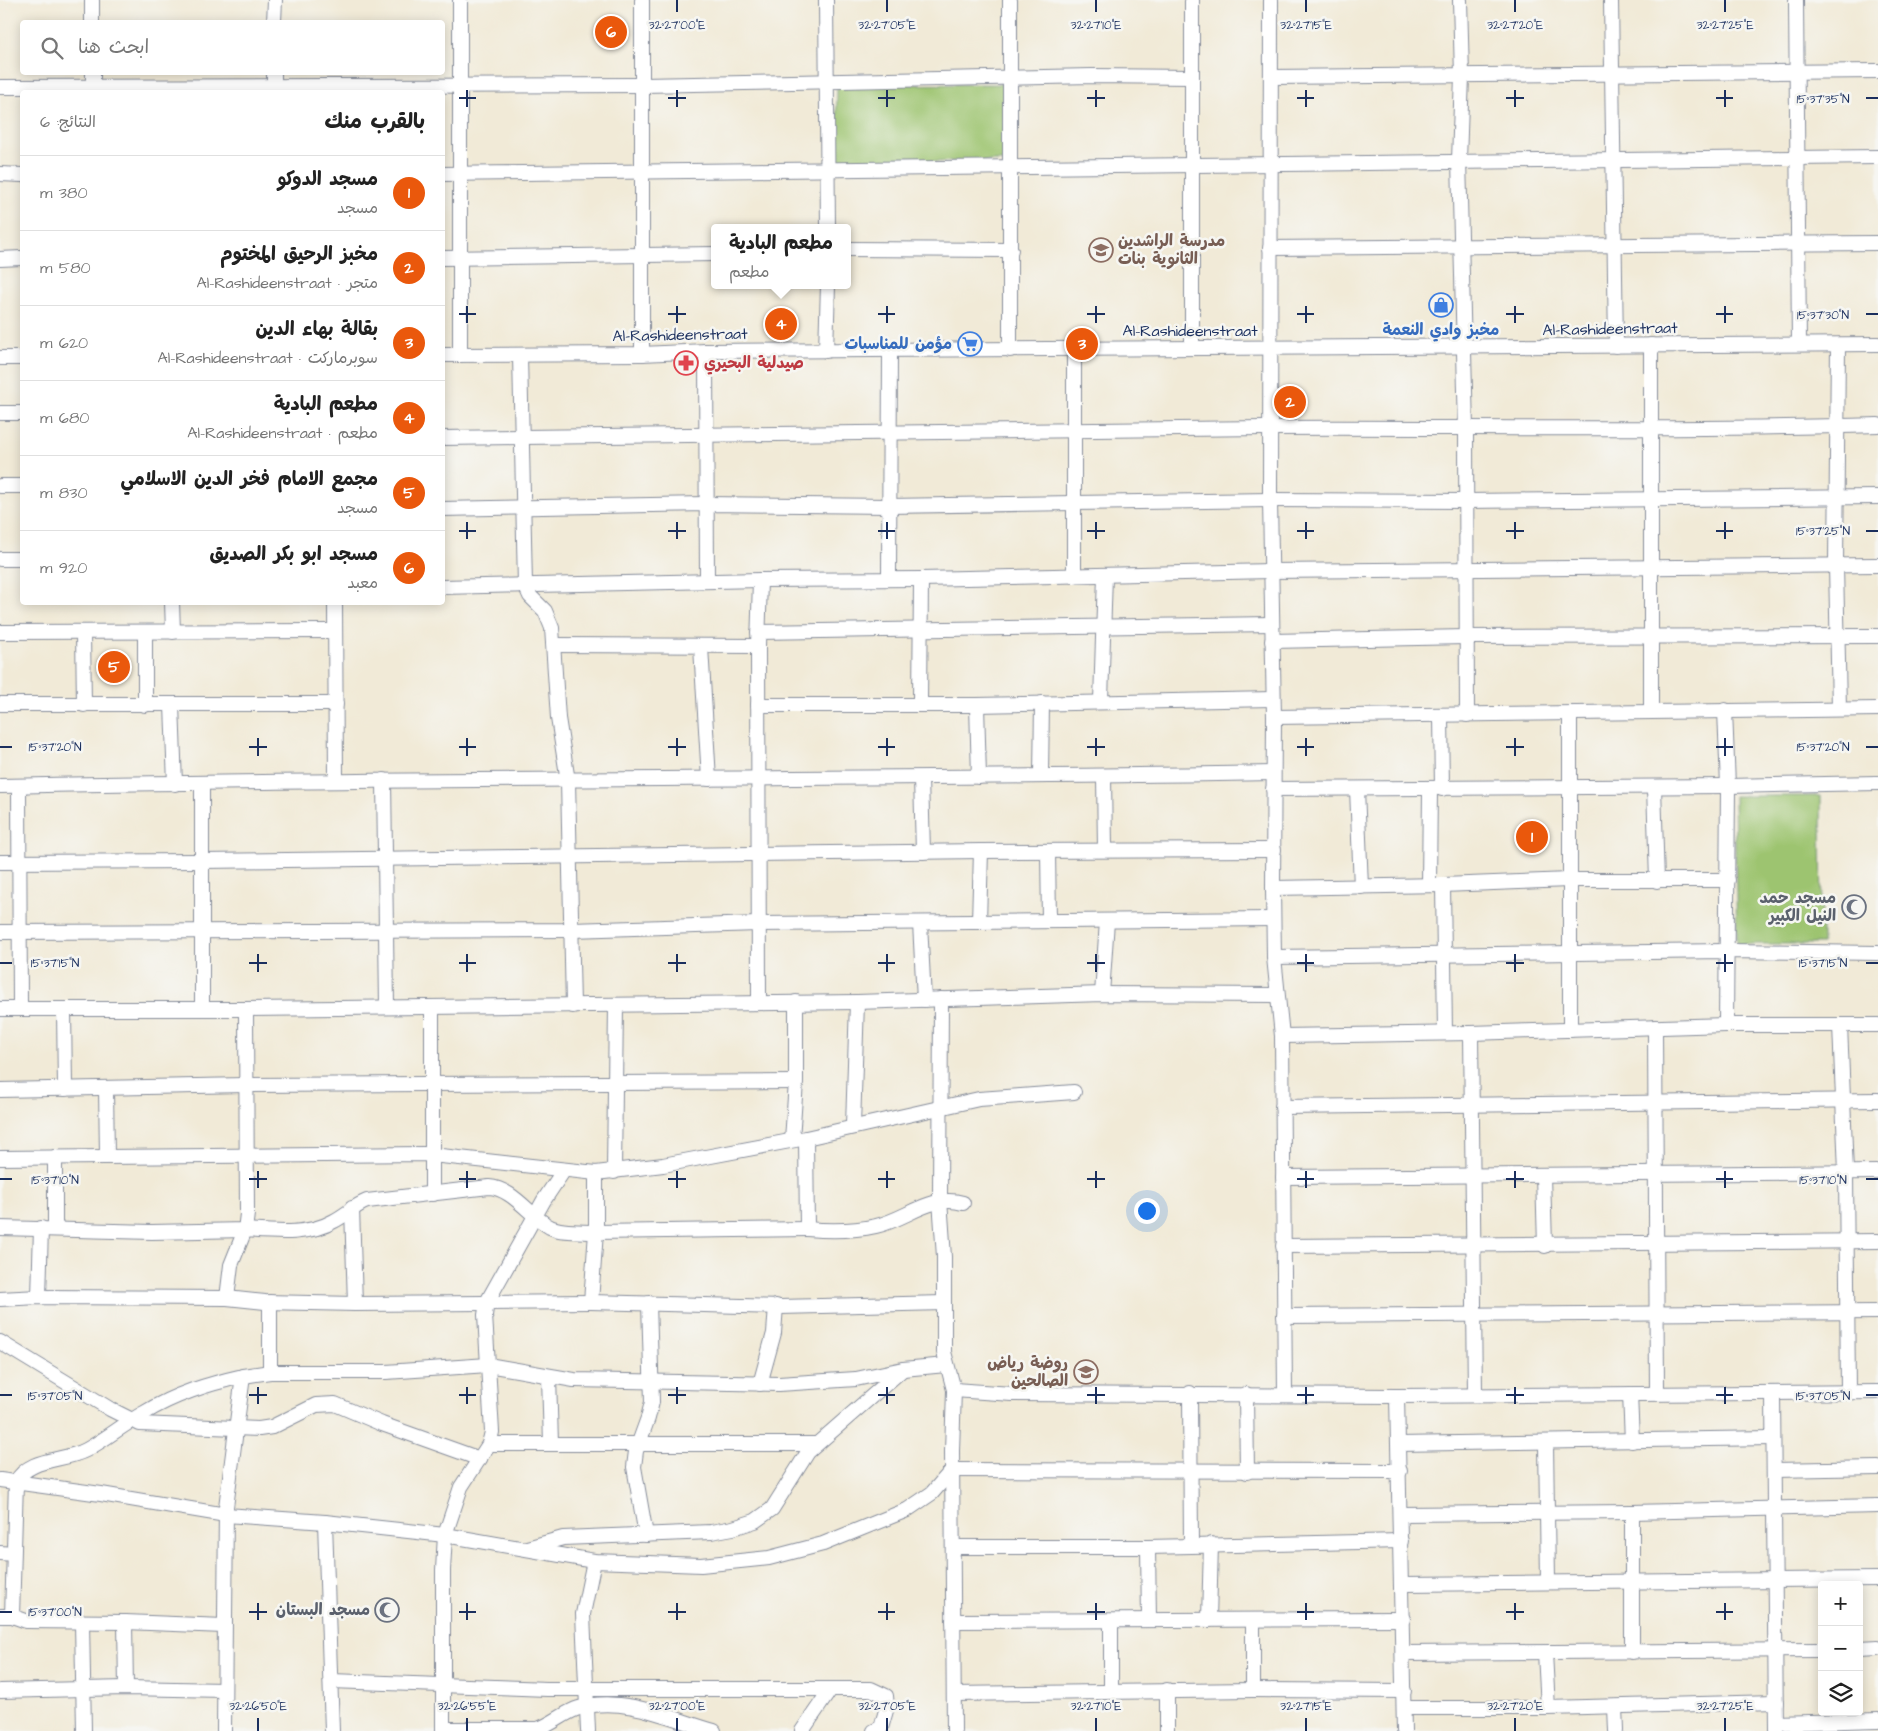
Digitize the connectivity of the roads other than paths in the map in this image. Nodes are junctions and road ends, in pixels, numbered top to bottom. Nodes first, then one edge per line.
1 (92, 0) edge
2 (274, 0) edge
3 (460, 0) edge
4 (642, 0) edge
5 (826, 0) edge
6 (1010, 0) edge
7 (1192, 0) edge
8 (1271, 0) edge
9 (1460, 0) edge
10 (1611, 0) edge
11 (1796, 0) edge
12 (92, 20) edge
13 (274, 20) edge
14 (1797, 71) junction
15 (1878, 71) edge
16 (1612, 74) junction
17 (92, 75) edge
18 (274, 75) edge
19 (1462, 76) junction
20 (1192, 77) junction
21 (1271, 77) junction
22 (1010, 78) junction
23 (827, 80) junction
24 (643, 85) junction
25 (460, 86) junction
26 (0, 87) edge
27 (93, 90) edge
28 (274, 90) edge
29 (1878, 156) edge
30 (1797, 158) junction
31 (1459, 160) junction
32 (1612, 162) junction
33 (1192, 163) junction
34 (1270, 163) junction
35 (1011, 166) junction
36 (828, 168) junction
37 (643, 170) junction
38 (0, 174) edge
39 (20, 174) edge
40 (445, 174) edge
41 (458, 174) junction
42 (828, 224) edge
43 (1797, 243) junction
44 (1878, 243) edge
45 (1614, 244) junction
46 (1461, 247) junction
47 (1270, 248) junction
48 (851, 250) edge
49 (1011, 250) junction
50 (711, 254) edge
51 (643, 256) junction
52 (0, 258) edge
53 (20, 258) edge
54 (445, 258) edge
55 (459, 258) junction
56 (828, 289) edge
57 (1800, 344) junction
58 (1878, 344) edge
59 (1838, 345) junction
60 (1616, 346) junction
61 (1651, 346) junction
62 (1192, 348) junction
63 (1271, 348) junction
64 (1464, 348) junction
65 (1074, 349) junction
66 (1010, 350) junction
67 (706, 351) junction
68 (826, 351) junction
69 (890, 351) junction
70 (642, 354) junction
71 (445, 355) edge
72 (460, 355) junction
73 (520, 355) junction
74 (0, 358) edge
75 (20, 358) edge
76 (0, 413) edge
77 (20, 413) edge
78 (1878, 425) edge
79 (1838, 426) junction
80 (1271, 428) junction
81 (1650, 428) junction
82 (1466, 429) junction
83 (1072, 430) junction
84 (889, 431) junction
85 (708, 436) junction
86 (445, 438) edge
87 (522, 438) junction
88 (0, 486) edge
89 (20, 486) edge
90 (1837, 497) junction
91 (1878, 497) edge
92 (1270, 500) junction
93 (1651, 500) junction
94 (1466, 501) junction
95 (1074, 503) junction
96 (706, 504) junction
97 (889, 506) junction
98 (445, 509) edge
99 (522, 509) junction
100 (0, 559) edge
101 (20, 559) edge
102 (1836, 565) junction
103 (1878, 565) edge
104 (1467, 568) junction
105 (1650, 568) junction
106 (1271, 570) junction
107 (1105, 575) junction
108 (1074, 576) junction
109 (889, 579) junction
110 (921, 579) junction
111 (760, 580) junction
112 (707, 581) junction
113 (525, 585) junction
114 (445, 587) edge
115 (172, 605) edge
116 (335, 605) edge
117 (1272, 624) junction
118 (1104, 626) junction
119 (920, 630) junction
120 (335, 631) junction
121 (0, 632) edge
122 (83, 632) junction
123 (145, 632) junction
124 (173, 632) junction
125 (1466, 636) junction
126 (1651, 636) junction
127 (1837, 636) junction
128 (1878, 636) edge
129 (758, 639) junction
130 (1272, 641) junction
131 (554, 645) junction
132 (702, 647) junction
133 (1274, 699) junction
134 (1101, 701) junction
135 (1042, 703) junction
136 (0, 704) edge
137 (336, 704) junction
138 (920, 704) junction
139 (84, 705) junction
140 (145, 705) junction
141 (172, 705) junction
142 (758, 705) junction
143 (977, 705) junction
144 (1840, 709) junction
145 (1878, 709) edge
146 (1725, 710) junction
147 (1651, 711) junction
148 (1570, 714) junction
149 (1441, 715) junction
150 (1467, 715) junction
151 (1274, 717) junction
152 (1274, 773) junction
153 (1041, 776) junction
154 (1104, 776) junction
155 (758, 777) junction
156 (979, 777) junction
157 (921, 778) junction
158 (709, 779) junction
159 (384, 780) junction
160 (336, 781) junction
161 (568, 781) junction
162 (202, 783) junction
163 (1878, 783) edge
164 (175, 784) junction
165 (0, 786) edge
166 (18, 786) junction
167 (1728, 786) junction
168 (1570, 787) junction
169 (1654, 787) junction
170 (1273, 789) junction
171 (1357, 789) junction
172 (1436, 789) junction
173 (1105, 850) junction
174 (1274, 850) junction
175 (980, 851) junction
176 (1048, 851) junction
177 (924, 852) junction
178 (760, 853) junction
179 (571, 858) junction
180 (384, 860) junction
181 (19, 861) junction
182 (0, 862) edge
183 (202, 862) junction
184 (1569, 880) junction
185 (1728, 880) junction
186 (1657, 881) junction
187 (1436, 885) junction
188 (1361, 887) junction
189 (1273, 888) junction
190 (1274, 919) junction
191 (1050, 921) junction
192 (1107, 921) junction
193 (979, 922) junction
194 (920, 923) junction
195 (758, 924) junction
196 (386, 929) junction
197 (203, 930) junction
198 (572, 930) junction
199 (0, 932) edge
200 (19, 932) junction
201 (1726, 951) junction
202 (1569, 952) junction
203 (1878, 953) edge
204 (1444, 956) junction
205 (1274, 957) junction
206 (1102, 994) junction
207 (1276, 995) junction
208 (941, 999) junction
209 (924, 1000) junction
210 (759, 1002) junction
211 (796, 1002) junction
212 (857, 1002) junction
213 (616, 1005) junction
214 (573, 1006) junction
215 (387, 1007) junction
216 (432, 1007) junction
217 (0, 1009) edge
218 (20, 1009) junction
219 (64, 1009) junction
220 (202, 1009) junction
221 (246, 1009) junction
222 (1878, 1024) edge
223 (1726, 1025) junction
224 (1840, 1025) junction
225 (1655, 1027) junction
226 (1570, 1030) junction
227 (1444, 1033) junction
228 (1471, 1033) junction
229 (1282, 1036) junction
230 (796, 1082) junction
231 (614, 1084) junction
232 (245, 1085) junction
233 (432, 1085) junction
234 (106, 1088) junction
235 (65, 1089) junction
236 (0, 1090) edge
237 (1074, 1092) dead end
238 (1844, 1100) junction
239 (1878, 1100) edge
240 (1655, 1104) junction
241 (1472, 1105) junction
242 (940, 1106) junction
243 (1282, 1107) junction
244 (853, 1126) junction
245 (806, 1138) junction
246 (792, 1140) junction
247 (431, 1155) junction
248 (107, 1156) junction
249 (55, 1157) junction
250 (247, 1157) junction
251 (0, 1158) edge
252 (564, 1170) junction
253 (614, 1172) junction
254 (1846, 1172) junction
255 (1878, 1172) edge
256 (596, 1173) junction
257 (1472, 1174) junction
258 (1543, 1174) junction
259 (1656, 1174) junction
260 (1283, 1177) junction
261 (432, 1194) junction
262 (940, 1200) junction
263 (963, 1203) dead end
264 (352, 1208) junction
265 (536, 1216) junction
266 (0, 1228) edge
267 (48, 1228) junction
268 (807, 1229) junction
269 (245, 1230) junction
270 (596, 1232) junction
271 (1878, 1241) edge
272 (1846, 1242) junction
273 (1656, 1244) junction
274 (1283, 1246) junction
275 (1473, 1246) junction
276 (1546, 1246) junction
277 (39, 1297) junction
278 (227, 1298) junction
279 (0, 1299) edge
280 (270, 1302) junction
281 (487, 1302) junction
282 (591, 1302) junction
283 (649, 1303) junction
284 (944, 1303) junction
285 (355, 1304) junction
286 (776, 1306) junction
287 (1846, 1312) junction
288 (1878, 1312) edge
289 (1656, 1315) junction
290 (1284, 1316) junction
291 (1473, 1317) junction
292 (0, 1342) edge
293 (488, 1365) junction
294 (946, 1365) junction
295 (903, 1369) junction
296 (270, 1372) junction
297 (243, 1376) junction
298 (549, 1377) junction
299 (652, 1381) junction
300 (760, 1384) junction
301 (954, 1390) junction
302 (1848, 1392) junction
303 (1878, 1392) edge
304 (1190, 1393) junction
305 (1657, 1393) junction
306 (1773, 1393) junction
307 (1246, 1394) junction
308 (1285, 1394) junction
309 (1475, 1394) junction
310 (1630, 1394) junction
311 (1398, 1396) junction
312 (131, 1421) junction
313 (235, 1428) junction
314 (1773, 1438) junction
315 (1632, 1440) junction
316 (551, 1443) junction
317 (638, 1443) junction
318 (1546, 1443) junction
319 (489, 1444) junction
320 (816, 1444) junction
321 (1399, 1444) junction
322 (480, 1459) junction
323 (1878, 1468) edge
324 (952, 1470) junction
325 (1775, 1470) junction
326 (1400, 1471) junction
327 (1190, 1472) junction
328 (1247, 1472) junction
329 (0, 1480) edge
330 (16, 1482) junction
331 (1878, 1506) edge
332 (1775, 1508) junction
333 (1632, 1512) junction
334 (1547, 1513) junction
335 (1401, 1514) junction
336 (226, 1515) junction
337 (325, 1522) junction
338 (446, 1535) junction
339 (646, 1535) junction
340 (1401, 1541) junction
341 (1211, 1544) junction
342 (1191, 1545) junction
343 (953, 1547) junction
344 (1148, 1547) junction
345 (526, 1548) junction
346 (6, 1553) edge
347 (594, 1561) junction
348 (1878, 1579) edge
349 (1548, 1581) junction
350 (1633, 1581) junction
351 (1774, 1582) junction
352 (1402, 1584) junction
353 (6, 1616) edge
354 (1403, 1619) junction
355 (1149, 1620) junction
356 (1209, 1620) junction
357 (1253, 1620) junction
358 (953, 1621) junction
359 (1111, 1621) junction
360 (82, 1622) junction
361 (125, 1622) junction
362 (224, 1626) junction
363 (1878, 1648) edge
364 (1863, 1649) edge
365 (1818, 1650) edge
366 (1775, 1651) junction
367 (1632, 1652) junction
368 (1404, 1653) junction
369 (1546, 1653) junction
370 (330, 1681) junction
371 (443, 1684) junction
372 (126, 1688) junction
373 (83, 1689) junction
374 (585, 1689) junction
375 (224, 1690) junction
376 (830, 1690) junction
377 (1112, 1690) junction
378 (1167, 1690) junction
379 (1253, 1690) junction
380 (1404, 1690) junction
381 (0, 1691) edge
382 (954, 1694) junction
383 (1776, 1702) junction
384 (586, 1707) junction
385 (1615, 1707) junction
386 (1404, 1708) junction
387 (1548, 1708) junction
388 (1878, 1720) edge
389 (1776, 1727) edge
390 (443, 1730) edge
391 (538, 1730) edge
392 (84, 1731) edge
393 (224, 1731) edge
394 (332, 1731) edge
395 (588, 1731) edge
396 (714, 1731) edge
397 (802, 1731) edge
398 (874, 1731) edge
399 (954, 1731) edge
400 (1167, 1731) edge
401 (1404, 1731) edge
402 (1616, 1731) edge

1 - 12 street
2 - 13 street
3 - 25 street
4 - 24 street
5 - 23 street
6 - 22 street
7 - 20 street
8 - 21 street
9 - 19 street
10 - 16 street
11 - 14 street
14 - 15 street
14 - 16 street
14 - 30 street
16 - 19 street
16 - 32 street
17 - 27 street
18 - 28 street
19 - 21 street
19 - 31 street
20 - 22 street
20 - 33 street
21 - 34 street
22 - 23 street
22 - 35 street
23 - 24 street
23 - 36 street
24 - 25 street
24 - 37 street
25 - 28 street
25 - 41 street
26 - 27 street
27 - 28 street
29 - 30 street
30 - 32 street
30 - 43 street
31 - 32 street
31 - 34 street
31 - 46 street
32 - 45 street
33 - 34 street
33 - 35 street
33 - 62 street
34 - 47 street
35 - 36 street
35 - 49 street
36 - 37 street
36 - 42 street
37 - 41 street
37 - 51 street
38 - 39 street
40 - 41 street
41 - 55 street
43 - 44 street
43 - 45 street
43 - 57 street
45 - 46 street
45 - 60 street
46 - 47 street
46 - 64 street
47 - 63 street
48 - 49 street
49 - 66 street
50 - 51 street
51 - 55 street
51 - 70 street
52 - 53 street
54 - 55 street
55 - 72 street
56 - 68 street
57 - 59 street, Al-Rashideenstraat
57 - 61 street, Al-Rashideenstraat
58 - 59 street, Al-Rashideenstraat
59 - 79 street
60 - 61 street, Al-Rashideenstraat
60 - 64 street, Al-Rashideenstraat
61 - 81 street
62 - 63 street, Al-Rashideenstraat
62 - 65 street, Al-Rashideenstraat
63 - 64 street, Al-Rashideenstraat
63 - 80 street
64 - 82 street
65 - 66 street, Al-Rashideenstraat
65 - 83 street
66 - 69 street, Al-Rashideenstraat
67 - 68 street, Al-Rashideenstraat
67 - 70 street, Al-Rashideenstraat
67 - 85 street
68 - 69 street, Al-Rashideenstraat
69 - 84 street
70 - 73 street, Al-Rashideenstraat
71 - 72 street, Al-Rashideenstraat
72 - 73 street, Al-Rashideenstraat
73 - 87 street
74 - 75 street
76 - 77 street
78 - 79 street
79 - 81 street
79 - 90 street
80 - 82 street
80 - 83 street
80 - 92 street
81 - 82 street
81 - 93 street
82 - 94 street
83 - 84 street
83 - 95 street
84 - 85 street
84 - 97 street
85 - 87 street
85 - 96 street
86 - 87 street
87 - 99 street
88 - 89 street
90 - 91 street
90 - 93 street
90 - 102 street
92 - 94 street
92 - 95 street
92 - 106 street
93 - 94 street
93 - 105 street
94 - 104 street
95 - 97 street
95 - 108 street
96 - 97 street
96 - 99 street
96 - 112 street
97 - 109 street
98 - 99 street
99 - 113 street
100 - 101 street
102 - 103 street
102 - 105 street
102 - 127 street
104 - 105 street
104 - 106 street
104 - 125 street
105 - 126 street
106 - 107 street
106 - 117 street
107 - 108 street
107 - 118 street
108 - 110 street
109 - 110 street
109 - 111 street
110 - 119 street
111 - 112 street
111 - 129 street
112 - 113 street
113 - 114 street
113 - 131 street
115 - 124 street
116 - 120 street
117 - 118 street
117 - 130 street
118 - 119 street
118 - 134 street
119 - 129 street
119 - 138 street
120 - 124 street
120 - 137 street
121 - 122 street
122 - 123 street
122 - 139 street
123 - 124 street
123 - 140 street
125 - 126 street
125 - 130 street
125 - 150 street
126 - 127 street
126 - 147 street
127 - 128 street
127 - 144 street
129 - 132 street
129 - 142 street
130 - 133 street
131 - 132 street
131 - 161 street
132 - 158 street
133 - 134 street
133 - 151 street
134 - 135 street
135 - 143 street
135 - 153 street
136 - 139 street
137 - 141 street
137 - 160 street
138 - 142 street
138 - 143 street
139 - 140 street
140 - 141 street
141 - 164 street
142 - 155 street
143 - 156 street
144 - 145 street
144 - 146 street
146 - 147 street
146 - 167 street
147 - 148 street
148 - 150 street
148 - 168 street
149 - 150 street
149 - 151 street
149 - 172 street
151 - 152 street
152 - 154 street
152 - 170 street
153 - 154 street
153 - 156 street
154 - 173 street
155 - 157 street
155 - 158 street
155 - 178 street
156 - 157 street
157 - 177 street
158 - 161 street
159 - 160 street
159 - 161 street
159 - 180 street
160 - 162 street
161 - 179 street
162 - 164 street
162 - 183 street
163 - 167 street
164 - 166 street
165 - 166 street
166 - 181 street
167 - 169 street
167 - 185 street
168 - 169 street
168 - 172 street
168 - 184 street
169 - 186 street
170 - 171 street
170 - 174 street
171 - 172 street
171 - 188 street
172 - 187 street
173 - 174 street
173 - 176 street
174 - 189 street
175 - 176 street
175 - 177 street
175 - 193 street
176 - 191 street
177 - 178 street
178 - 179 street
178 - 195 street
179 - 180 street
179 - 198 street
180 - 183 street
180 - 196 street
181 - 182 street
181 - 183 street
181 - 200 street
183 - 197 street
184 - 186 street
184 - 187 street
184 - 202 street
185 - 186 street
185 - 201 street
187 - 188 street
187 - 204 street
188 - 189 street
189 - 190 street
190 - 192 street
190 - 205 street
191 - 192 street
191 - 193 street
192 - 206 street
193 - 194 street
194 - 195 street
194 - 209 street
195 - 198 street
195 - 210 street
196 - 197 street
196 - 198 street
196 - 215 street
197 - 200 street
197 - 220 street
198 - 214 street
199 - 200 street
200 - 218 street
201 - 202 street
201 - 203 street
201 - 223 street
202 - 204 street
202 - 226 street
204 - 205 street
204 - 227 street
205 - 207 street
206 - 207 street
206 - 208 street
207 - 229 street
208 - 209 street
208 - 242 street
209 - 212 street
210 - 211 street
210 - 213 street
211 - 212 street
211 - 230 street
212 - 244 street
213 - 214 street
213 - 231 street
214 - 216 street
215 - 216 street
215 - 221 street
216 - 233 street
217 - 218 street
218 - 219 street
219 - 220 street
219 - 235 street
220 - 221 street
221 - 232 street
222 - 224 street
223 - 224 street
223 - 225 street
224 - 238 street
225 - 226 street
225 - 240 street
226 - 228 street
227 - 228 street
227 - 229 street
228 - 241 street
229 - 243 street
230 - 231 street
230 - 246 street
231 - 233 street
231 - 253 street
232 - 233 street
232 - 234 street
232 - 250 street
233 - 247 street
234 - 235 street
234 - 248 street
235 - 236 street
237 - 242 street
238 - 239 street
238 - 240 street
238 - 254 street
240 - 241 street
240 - 259 street
241 - 243 street
241 - 257 street
242 - 244 street
242 - 262 street
243 - 260 street
244 - 245 street
245 - 246 street
245 - 268 street
246 - 253 street
247 - 250 street
247 - 252 street
247 - 261 street
248 - 249 street
248 - 250 street
249 - 251 street
249 - 267 street
250 - 269 street
252 - 256 street
252 - 265 street
253 - 256 street
254 - 255 street
254 - 259 street
254 - 272 street
256 - 270 street
257 - 258 street
257 - 260 street
257 - 275 street
258 - 259 street
258 - 276 street
259 - 273 street
260 - 274 street
261 - 264 street
261 - 265 street
262 - 263 street
262 - 268 street
262 - 284 street
264 - 269 street
264 - 285 street
265 - 270 street
265 - 281 street
266 - 267 street
267 - 269 street
267 - 277 street
268 - 270 street
269 - 278 street
270 - 282 street
271 - 272 street
272 - 273 street
272 - 287 street
273 - 276 street
273 - 289 street
274 - 275 street
274 - 290 street
275 - 276 street
275 - 291 street
277 - 278 street
277 - 279 street
278 - 280 street
280 - 285 street
280 - 296 street
281 - 282 street
281 - 285 street
281 - 293 street
282 - 283 street
283 - 286 street
283 - 299 street
284 - 286 street
284 - 294 street
286 - 300 street
287 - 288 street
287 - 289 street
287 - 302 street
289 - 291 street
289 - 305 street
290 - 291 street
290 - 308 street
291 - 309 street
292 - 312 street
293 - 296 street
293 - 298 street
293 - 319 street
294 - 295 street
294 - 301 street
295 - 300 street
295 - 320 street
296 - 297 street
297 - 312 street
297 - 313 street
298 - 299 street
298 - 316 street
299 - 300 street
299 - 317 street
301 - 304 street
301 - 324 street
302 - 303 street
302 - 306 street
304 - 307 street
304 - 327 street
305 - 306 street
305 - 310 street
306 - 314 street
307 - 308 street
307 - 328 street
308 - 311 street
309 - 310 street
309 - 311 street
310 - 315 street
311 - 321 street
312 - 313 street
312 - 330 street
313 - 322 street
313 - 336 street
314 - 315 street
314 - 325 street
315 - 318 street
316 - 317 street
316 - 319 street
317 - 320 street
317 - 339 street
318 - 321 street
318 - 334 street
319 - 322 street
320 - 339 street
321 - 326 street
322 - 338 street
323 - 325 street
324 - 327 street
324 - 343 street
324 - 347 street
325 - 332 street
326 - 328 street
326 - 335 street
327 - 328 street
327 - 342 street
329 - 330 street
330 - 336 street
330 - 346 street
331 - 332 street
332 - 333 street
332 - 351 street
333 - 334 street
333 - 350 street
334 - 335 street
334 - 349 street
335 - 340 street
336 - 337 street
336 - 362 street
337 - 338 street
337 - 370 street
338 - 345 street
338 - 371 street
339 - 345 street
340 - 341 street
340 - 352 street
341 - 342 street
341 - 356 street
342 - 344 street
343 - 344 street
343 - 358 street
344 - 355 street
345 - 347 street
346 - 353 street
347 - 374 street
348 - 351 street
349 - 350 street
349 - 352 street
350 - 351 street
350 - 367 street
351 - 366 street
352 - 354 street
353 - 360 street
354 - 357 street
354 - 368 street
355 - 356 street
355 - 359 street
356 - 357 street
357 - 379 street
358 - 359 street
358 - 382 street
359 - 377 street
360 - 361 street
360 - 373 street
361 - 362 street
361 - 372 street
362 - 375 street
363 - 364 street
365 - 366 street
366 - 367 street
366 - 383 street
367 - 369 street
368 - 369 street
368 - 380 street
369 - 387 street
370 - 371 street
370 - 394 street
371 - 374 street
371 - 390 street
372 - 373 street
372 - 375 street
373 - 381 street
373 - 392 street
374 - 376 street
374 - 384 street
375 - 393 street
376 - 397 street
376 - 398 street
377 - 378 street
377 - 382 street
378 - 379 street
378 - 400 street
379 - 380 street
380 - 386 street
382 - 399 street
383 - 385 street
383 - 389 street
384 - 391 street
384 - 395 street
384 - 396 street
385 - 387 street
385 - 402 street
386 - 387 street
386 - 401 street
388 - 389 street
390 - 391 street

